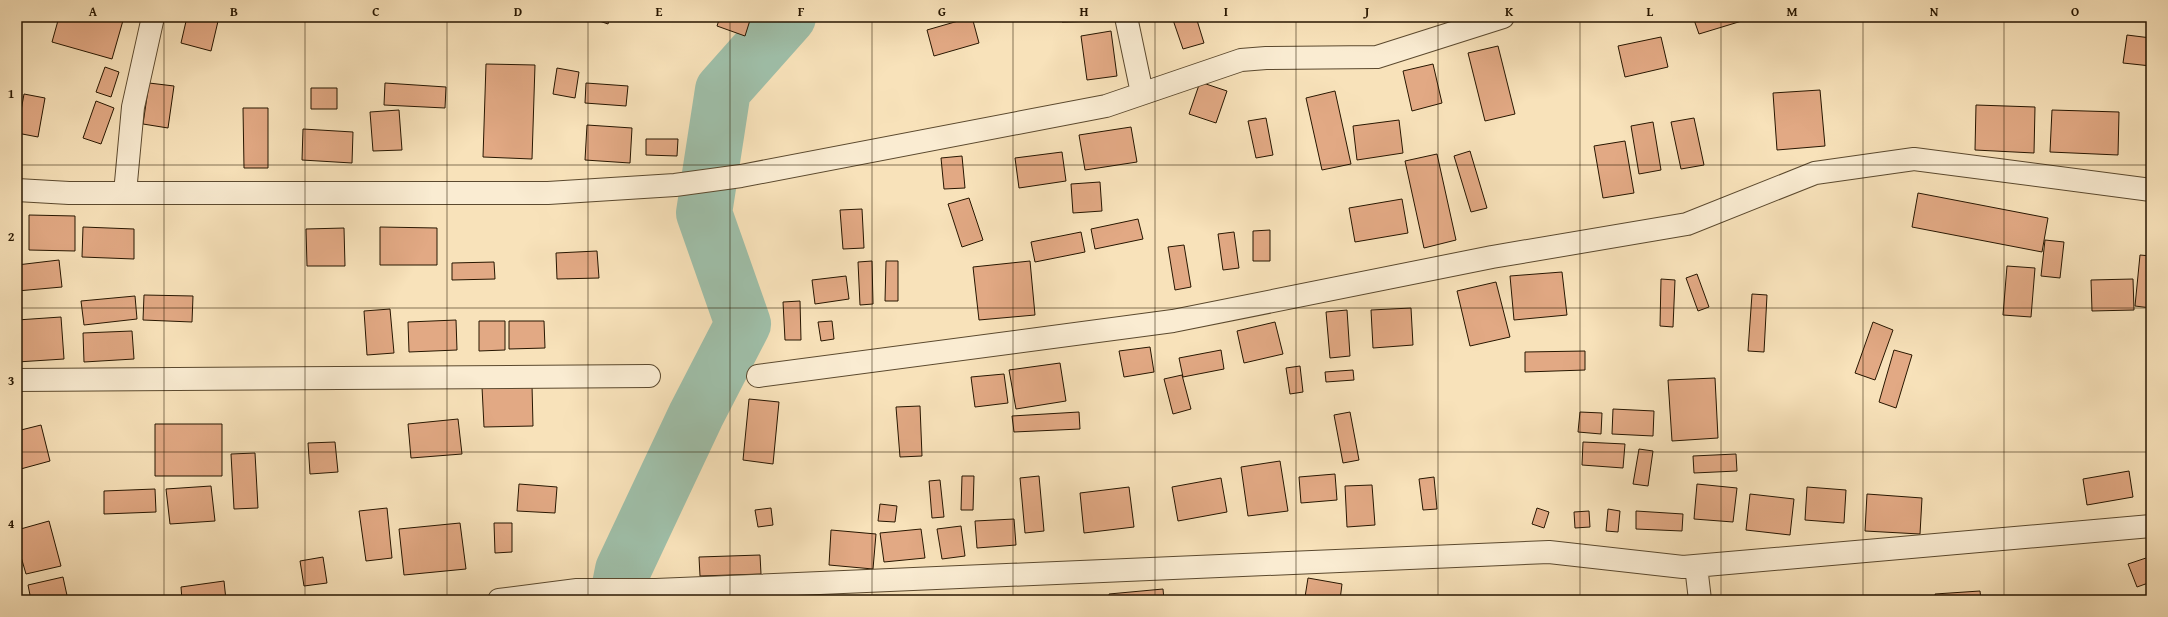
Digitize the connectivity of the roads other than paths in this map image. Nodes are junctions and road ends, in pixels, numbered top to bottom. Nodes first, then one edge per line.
1 (153, 17) edge
2 (1126, 17) edge
3 (1503, 17) edge
4 (1142, 93) junction
5 (17, 190) edge
6 (2151, 190) edge
7 (124, 193) junction
8 (649, 376) dead end
9 (758, 376) dead end
10 (17, 380) edge
11 (2151, 526) edge
12 (1696, 566) junction
13 (499, 600) edge
14 (1700, 600) edge

1 - 7 street
2 - 4 street
3 - 4 street
4 - 7 street
5 - 7 street
6 - 9 street
8 - 10 street
11 - 12 street
12 - 13 street
12 - 14 street

